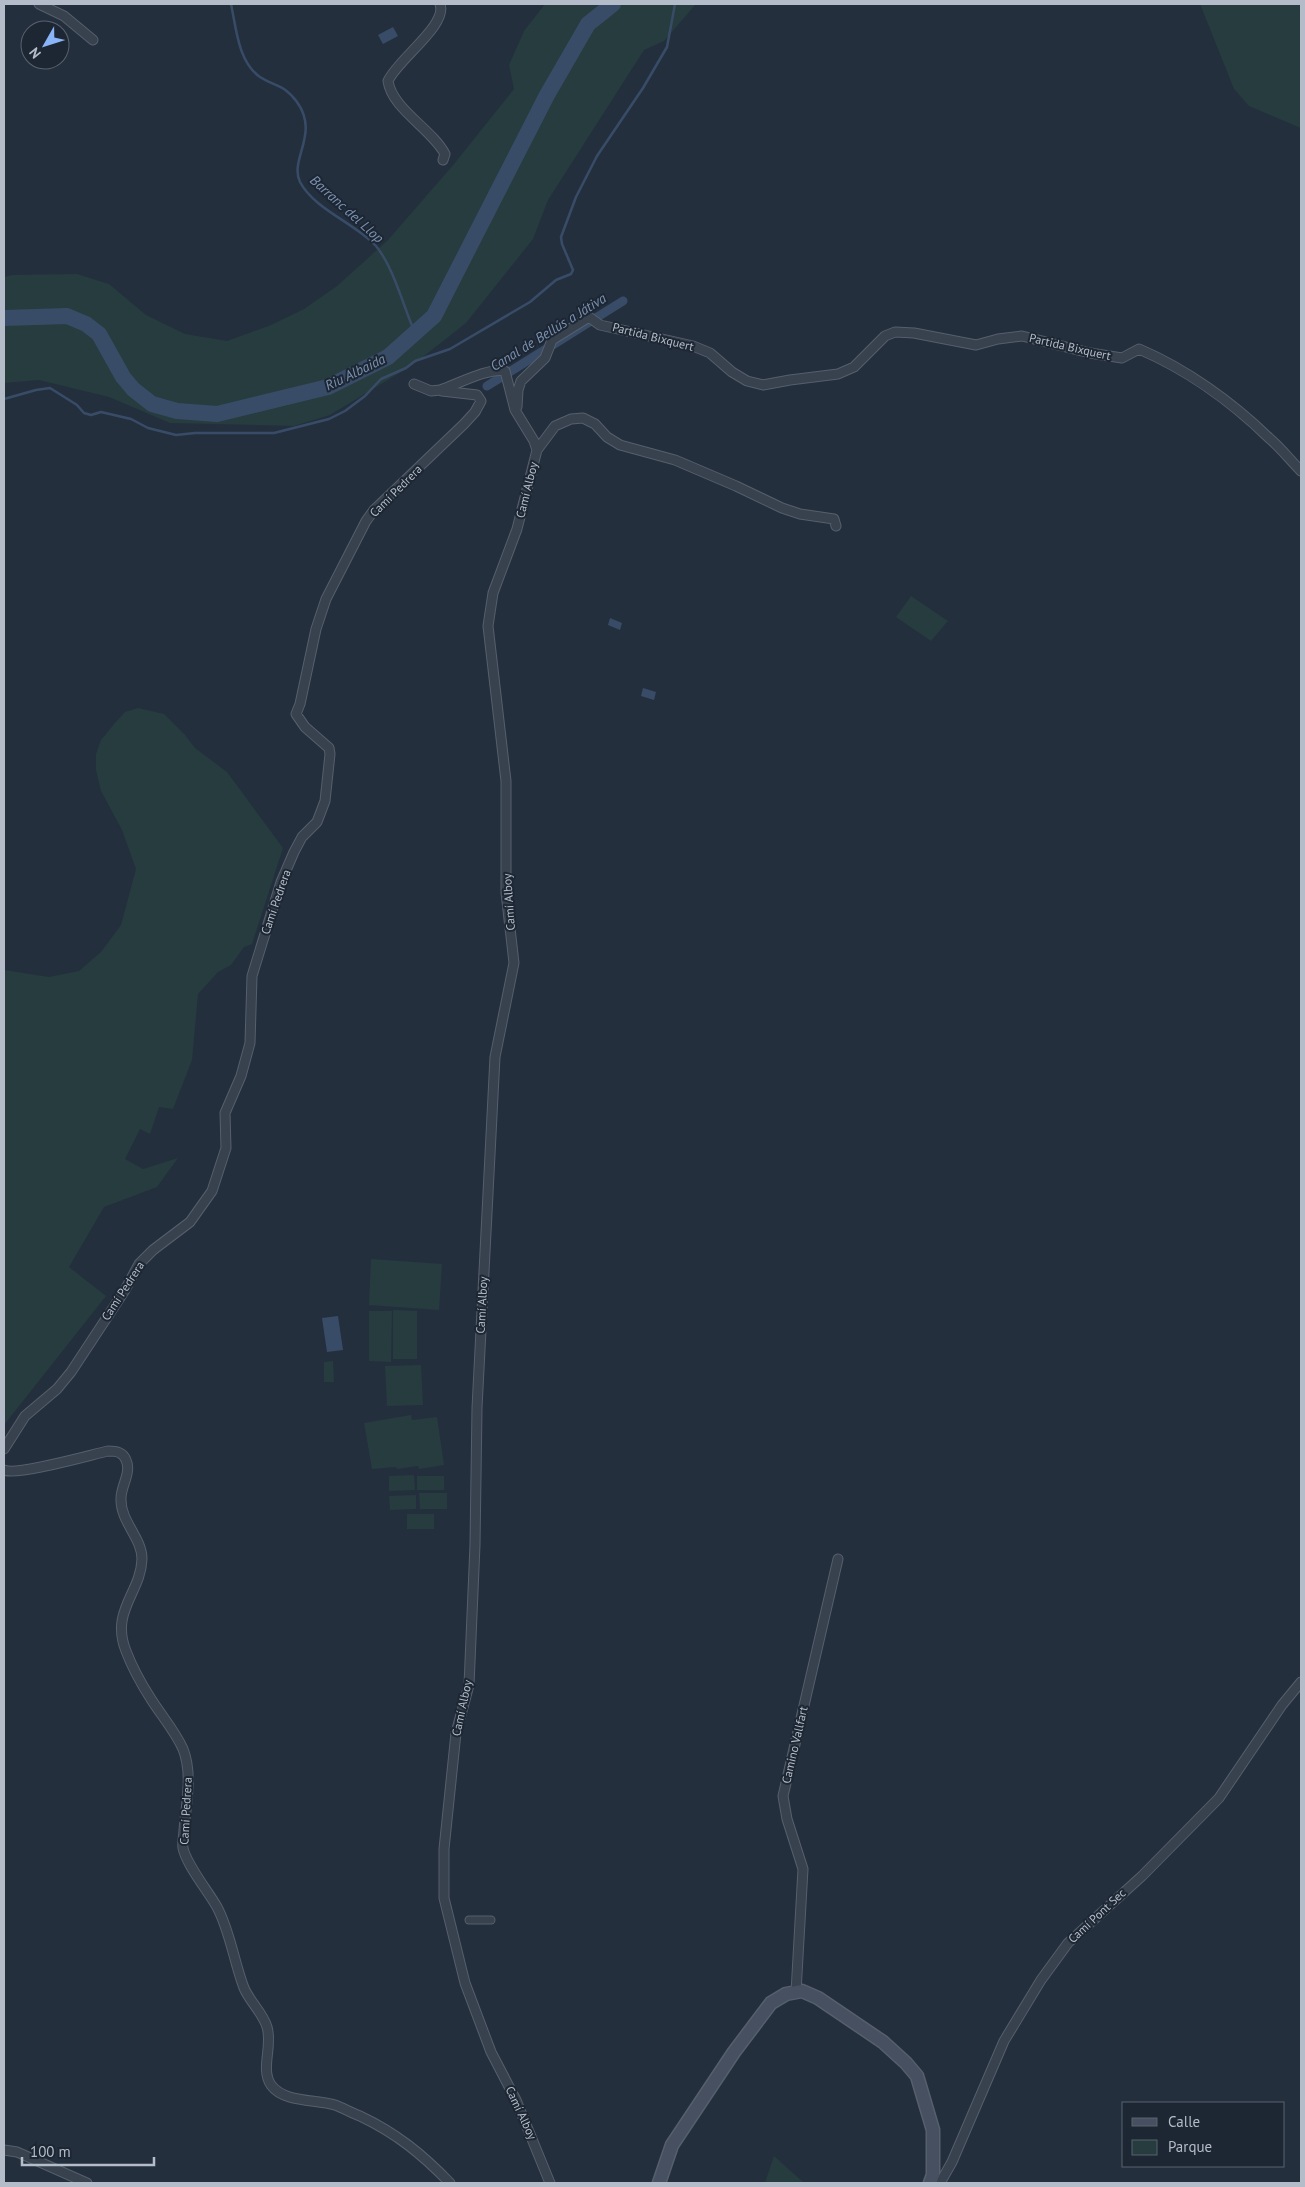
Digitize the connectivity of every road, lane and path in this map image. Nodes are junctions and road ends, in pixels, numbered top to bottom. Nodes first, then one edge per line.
1 (39, 4) edge
2 (441, 5) edge
3 (93, 40) dead end
4 (443, 160) dead end
5 (414, 384) dead end
6 (440, 390) junction
7 (520, 420) junction
8 (537, 450) junction
9 (1301, 471) edge
10 (836, 526) dead end
11 (4, 1449) edge
12 (4, 1470) edge
13 (838, 1559) dead end
14 (1301, 1682) edge
15 (469, 1920) dead end
16 (491, 1920) dead end
17 (796, 1992) junction
18 (4, 2150) edge
19 (87, 2183) edge
20 (450, 2183) edge
21 (550, 2183) edge
22 (659, 2183) edge
23 (930, 2183) edge
24 (940, 2183) edge

1 - 3 street
2 - 4 street
5 - 6 street
6 - 7 street, Camí Alboy
6 - 11 street, Camí Pedrera
7 - 8 street, Camí Alboy
7 - 9 street, Partida Bixquert
8 - 10 street
8 - 21 street, Camí Alboy
12 - 20 street, Camí Pedrera
13 - 17 street, Camino Vallfart
14 - 24 street, Camí Pont Sec
15 - 16 street
17 - 22 main road
17 - 23 main road
18 - 19 street

